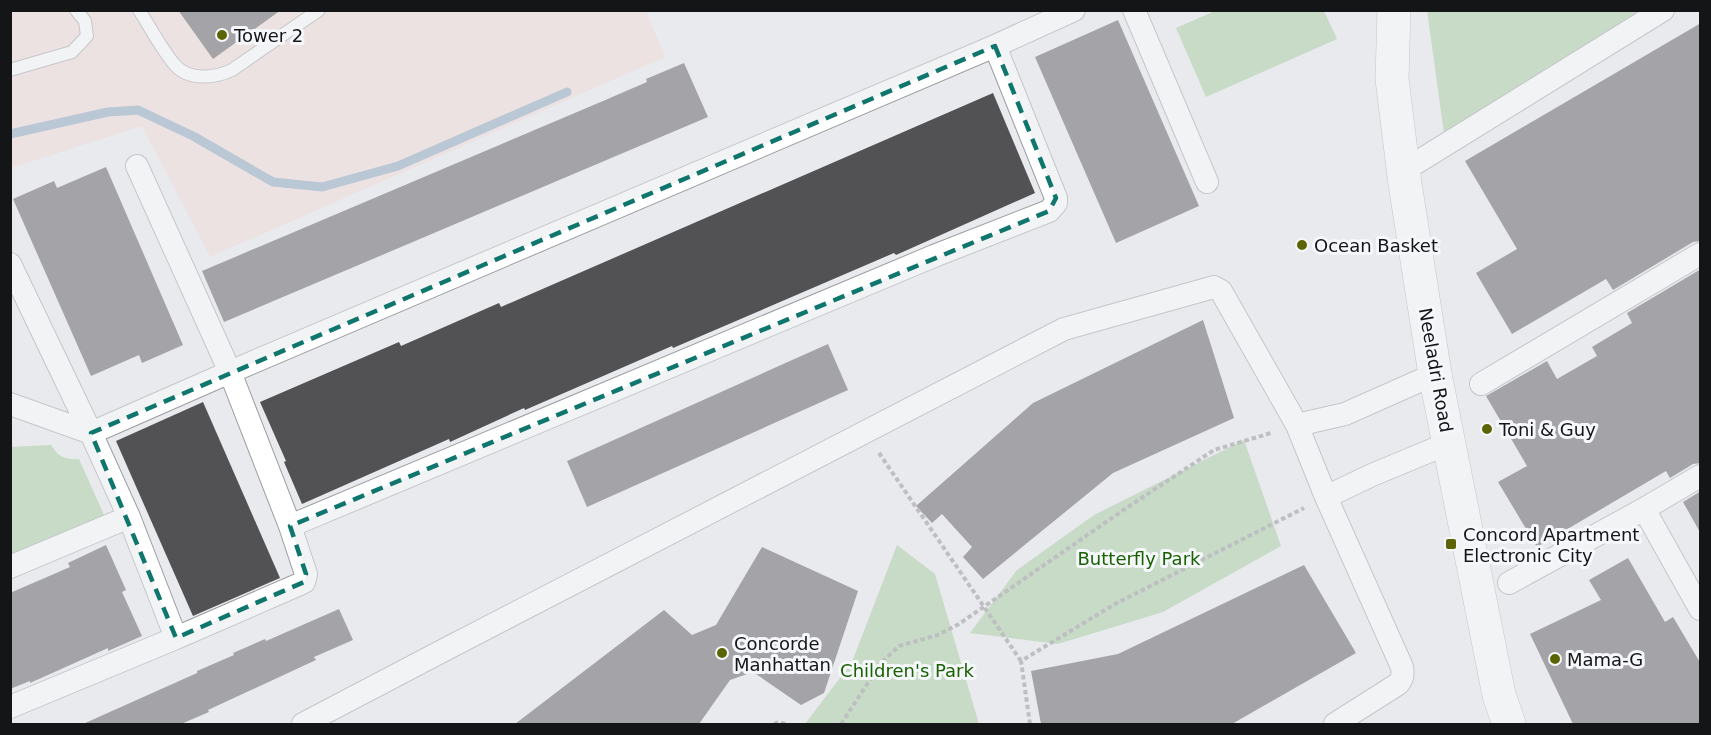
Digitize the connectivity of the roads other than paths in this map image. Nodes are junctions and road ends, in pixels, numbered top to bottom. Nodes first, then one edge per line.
1 (76, 10) edge
2 (139, 10) edge
3 (319, 10) edge
4 (1074, 10) edge
5 (1134, 10) edge
6 (1394, 10) edge
7 (1663, 10) edge
8 (996, 46) junction
9 (10, 70) edge
10 (137, 166) dead end
11 (1403, 171) junction
12 (1207, 182) dead end
13 (1701, 254) edge
14 (10, 264) edge
15 (230, 372) junction
16 (1435, 374) junction
17 (1481, 384) dead end
18 (10, 404) edge
19 (1297, 425) junction
20 (91, 433) junction
21 (1449, 443) junction
22 (1701, 476) edge
23 (1326, 497) junction
24 (1644, 509) junction
25 (129, 518) junction
26 (290, 526) junction
27 (10, 567) edge
28 (1509, 583) dead end
29 (1701, 609) edge
30 (176, 638) junction
31 (10, 707) edge
32 (303, 724) edge
33 (1335, 724) edge
34 (1509, 724) edge

1 - 9 lane
2 - 3 lane
4 - 8 street
5 - 12 street
6 - 11 main road, Neeladri Road
7 - 11 street
8 - 15 street
8 - 26 street
10 - 15 street
11 - 16 main road, Neeladri Road
13 - 17 street
14 - 20 street
15 - 20 street
15 - 26 street
16 - 19 street
16 - 21 main road, Neeladri Road
18 - 20 street
19 - 23 street
19 - 32 street
20 - 25 street
21 - 23 street
21 - 34 main road, Neeladri Road
22 - 24 street
23 - 33 street
24 - 28 street
24 - 29 street
25 - 27 street
25 - 30 street
26 - 30 street
30 - 31 street

